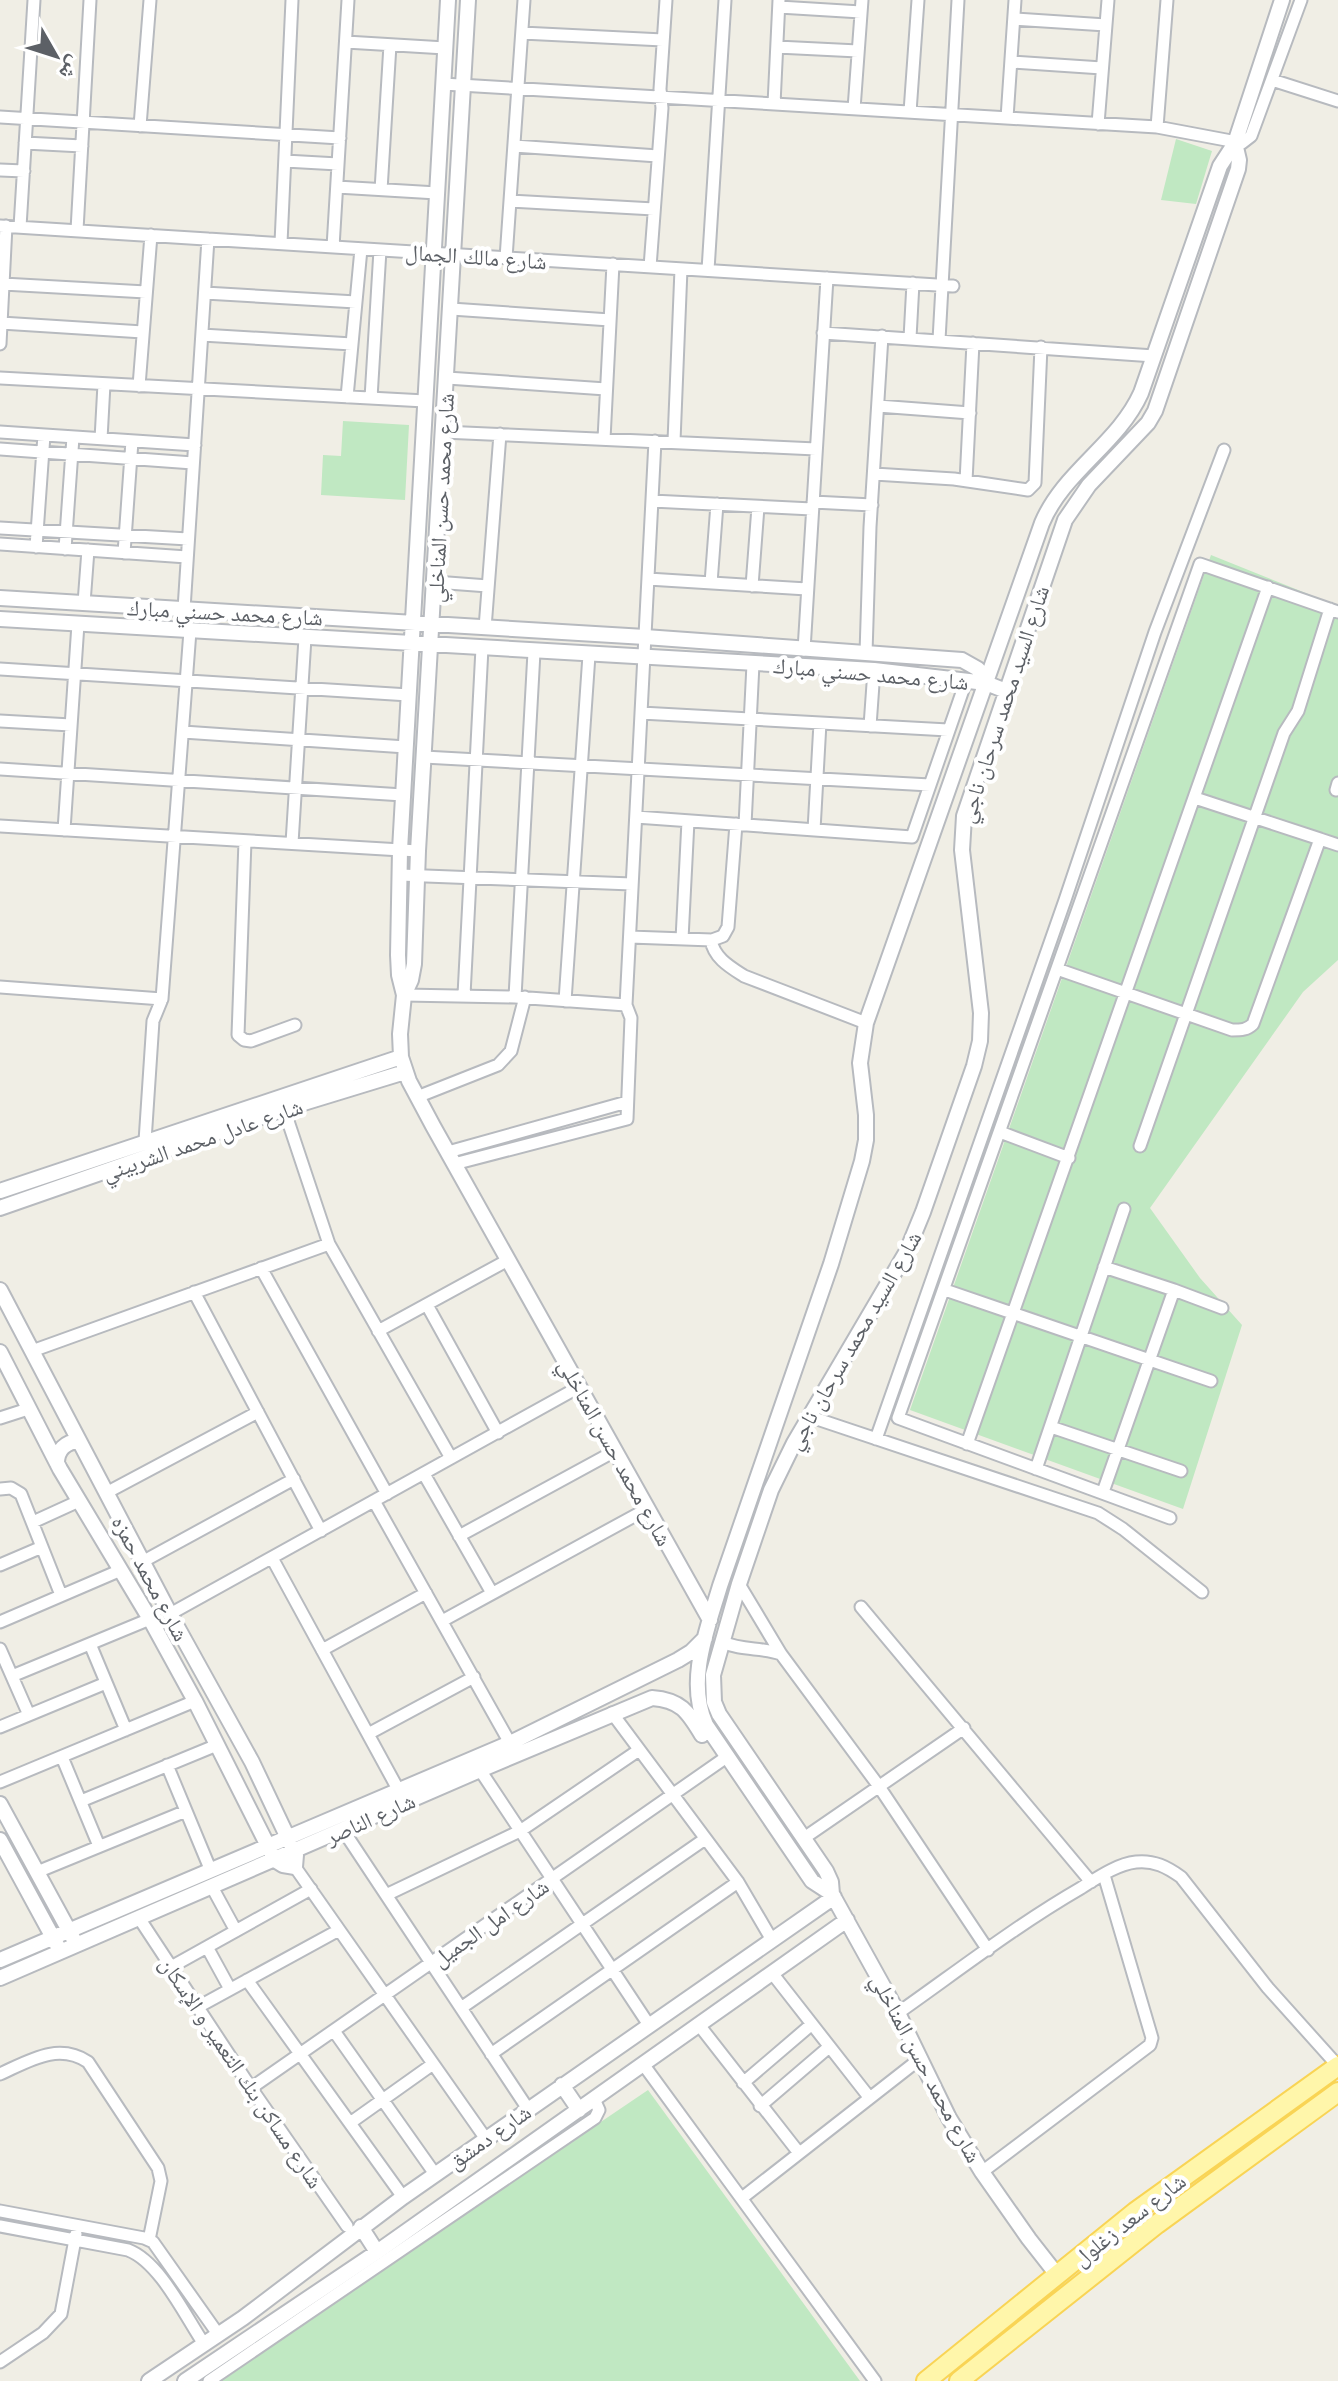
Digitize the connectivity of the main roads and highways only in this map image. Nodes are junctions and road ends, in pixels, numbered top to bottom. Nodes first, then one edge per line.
1 (1338, 2066) edge
2 (1338, 2092) edge
3 (926, 2381) edge
4 (959, 2381) edge

1 - 3 main road, شارع سعد زغلول
2 - 4 main road, شارع سعد زغلول

